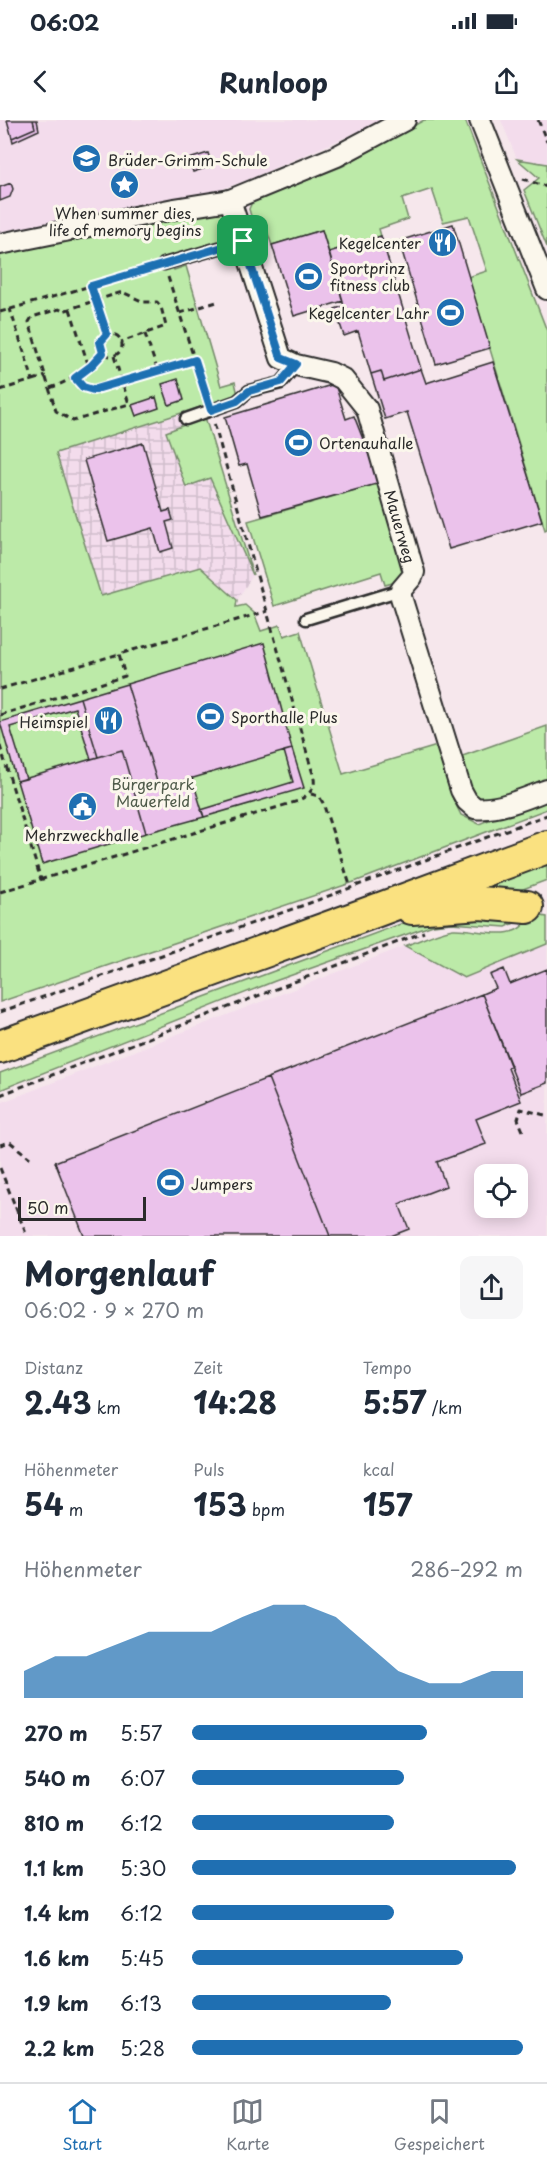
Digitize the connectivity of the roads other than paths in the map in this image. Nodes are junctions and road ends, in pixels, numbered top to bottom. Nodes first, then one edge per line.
1 (405, 120) edge
2 (480, 120) edge
3 (230, 200) junction
4 (243, 241) junction
5 (0, 244) edge
6 (164, 264) road end
7 (547, 289) edge
8 (296, 364) junction
9 (186, 418) dead end
10 (400, 590) junction
11 (306, 619) dead end
12 (547, 790) edge
13 (547, 847) edge
14 (532, 908) dead end
15 (375, 911) junction
16 (0, 1047) edge

1 - 3 street
2 - 7 street
3 - 4 street
3 - 5 street
4 - 6 lane
4 - 8 street
8 - 9 lane
8 - 10 street, Mauerweg
10 - 11 lane
10 - 12 street
13 - 15 main road
14 - 15 main road
15 - 16 main road

